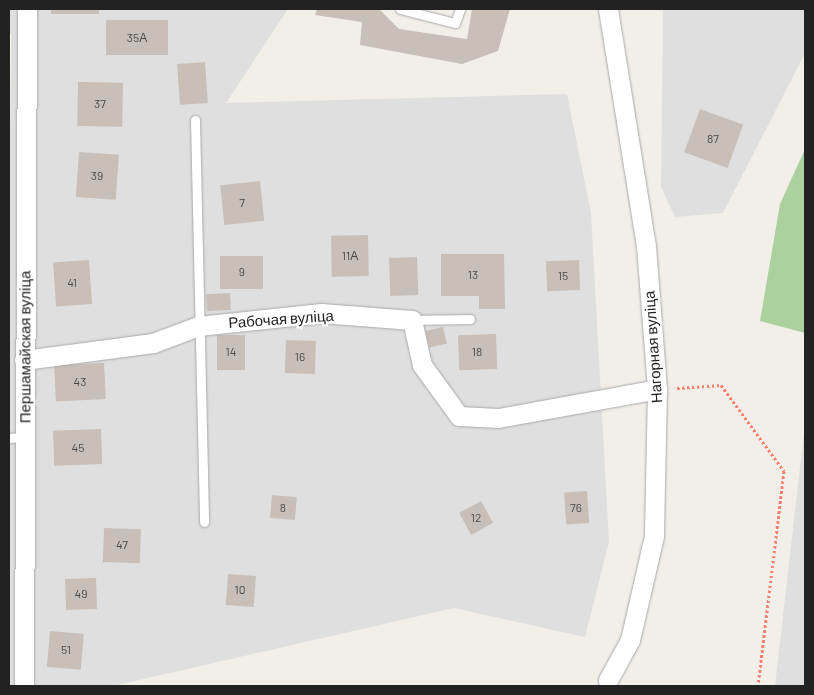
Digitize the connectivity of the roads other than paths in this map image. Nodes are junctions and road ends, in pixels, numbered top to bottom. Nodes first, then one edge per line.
1 (27, 9) edge
2 (400, 9) edge
3 (460, 9) edge
4 (608, 9) edge
5 (195, 120) dead end
6 (470, 319) dead end
7 (412, 320) junction
8 (198, 326) junction
9 (24, 360) junction
10 (657, 389) junction
11 (16, 438) edge
12 (204, 522) dead end
13 (608, 680) dead end
14 (24, 686) edge

1 - 9 street, Першамайская вуліца
2 - 3 lane
4 - 10 street, Нагорная вуліца
5 - 8 lane
6 - 7 lane
7 - 8 street, Рабочая вуліца
7 - 10 street
8 - 9 street, Рабочая вуліца
8 - 12 lane
9 - 11 street, Першамайская вуліца
10 - 13 street, Нагорная вуліца
11 - 14 street, Першамайская вуліца

